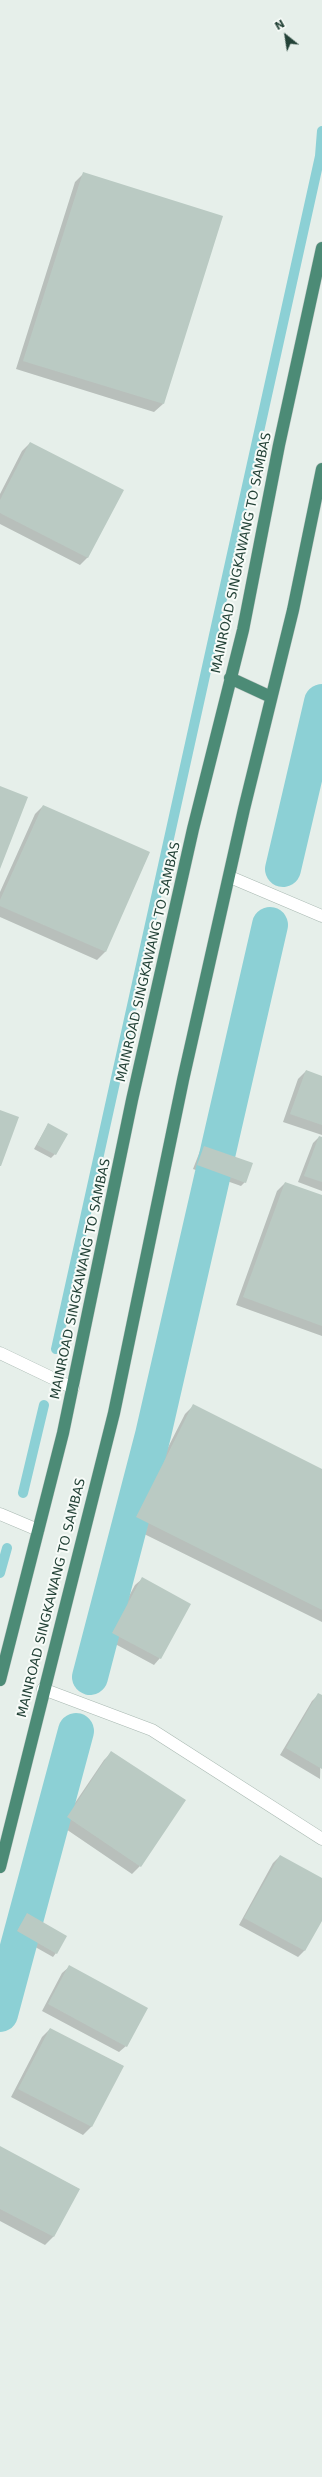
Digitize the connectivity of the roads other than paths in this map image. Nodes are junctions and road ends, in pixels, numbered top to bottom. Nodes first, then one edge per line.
1 (322, 248) edge
2 (322, 469) edge
3 (230, 678) junction
4 (270, 697) junction
5 (230, 877) junction
6 (322, 916) edge
7 (0, 1353) edge
8 (73, 1388) junction
9 (0, 1514) edge
10 (38, 1530) junction
11 (0, 1680) edge
12 (43, 1689) junction
13 (322, 1839) edge
14 (0, 1867) edge

1 - 3 highway, MAINROAD SINGKAWANG TO SAMBAS
2 - 4 highway, MAINROAD SINGKAWANG TO SAMBAS
3 - 4 highway
3 - 8 highway, MAINROAD SINGKAWANG TO SAMBAS
4 - 5 highway, MAINROAD SINGKAWANG TO SAMBAS
5 - 6 street
5 - 12 highway, MAINROAD SINGKAWANG TO SAMBAS
7 - 8 street
8 - 10 highway, MAINROAD SINGKAWANG TO SAMBAS
9 - 10 street
10 - 11 highway, MAINROAD SINGKAWANG TO SAMBAS
12 - 13 street
12 - 14 highway, MAINROAD SINGKAWANG TO SAMBAS

